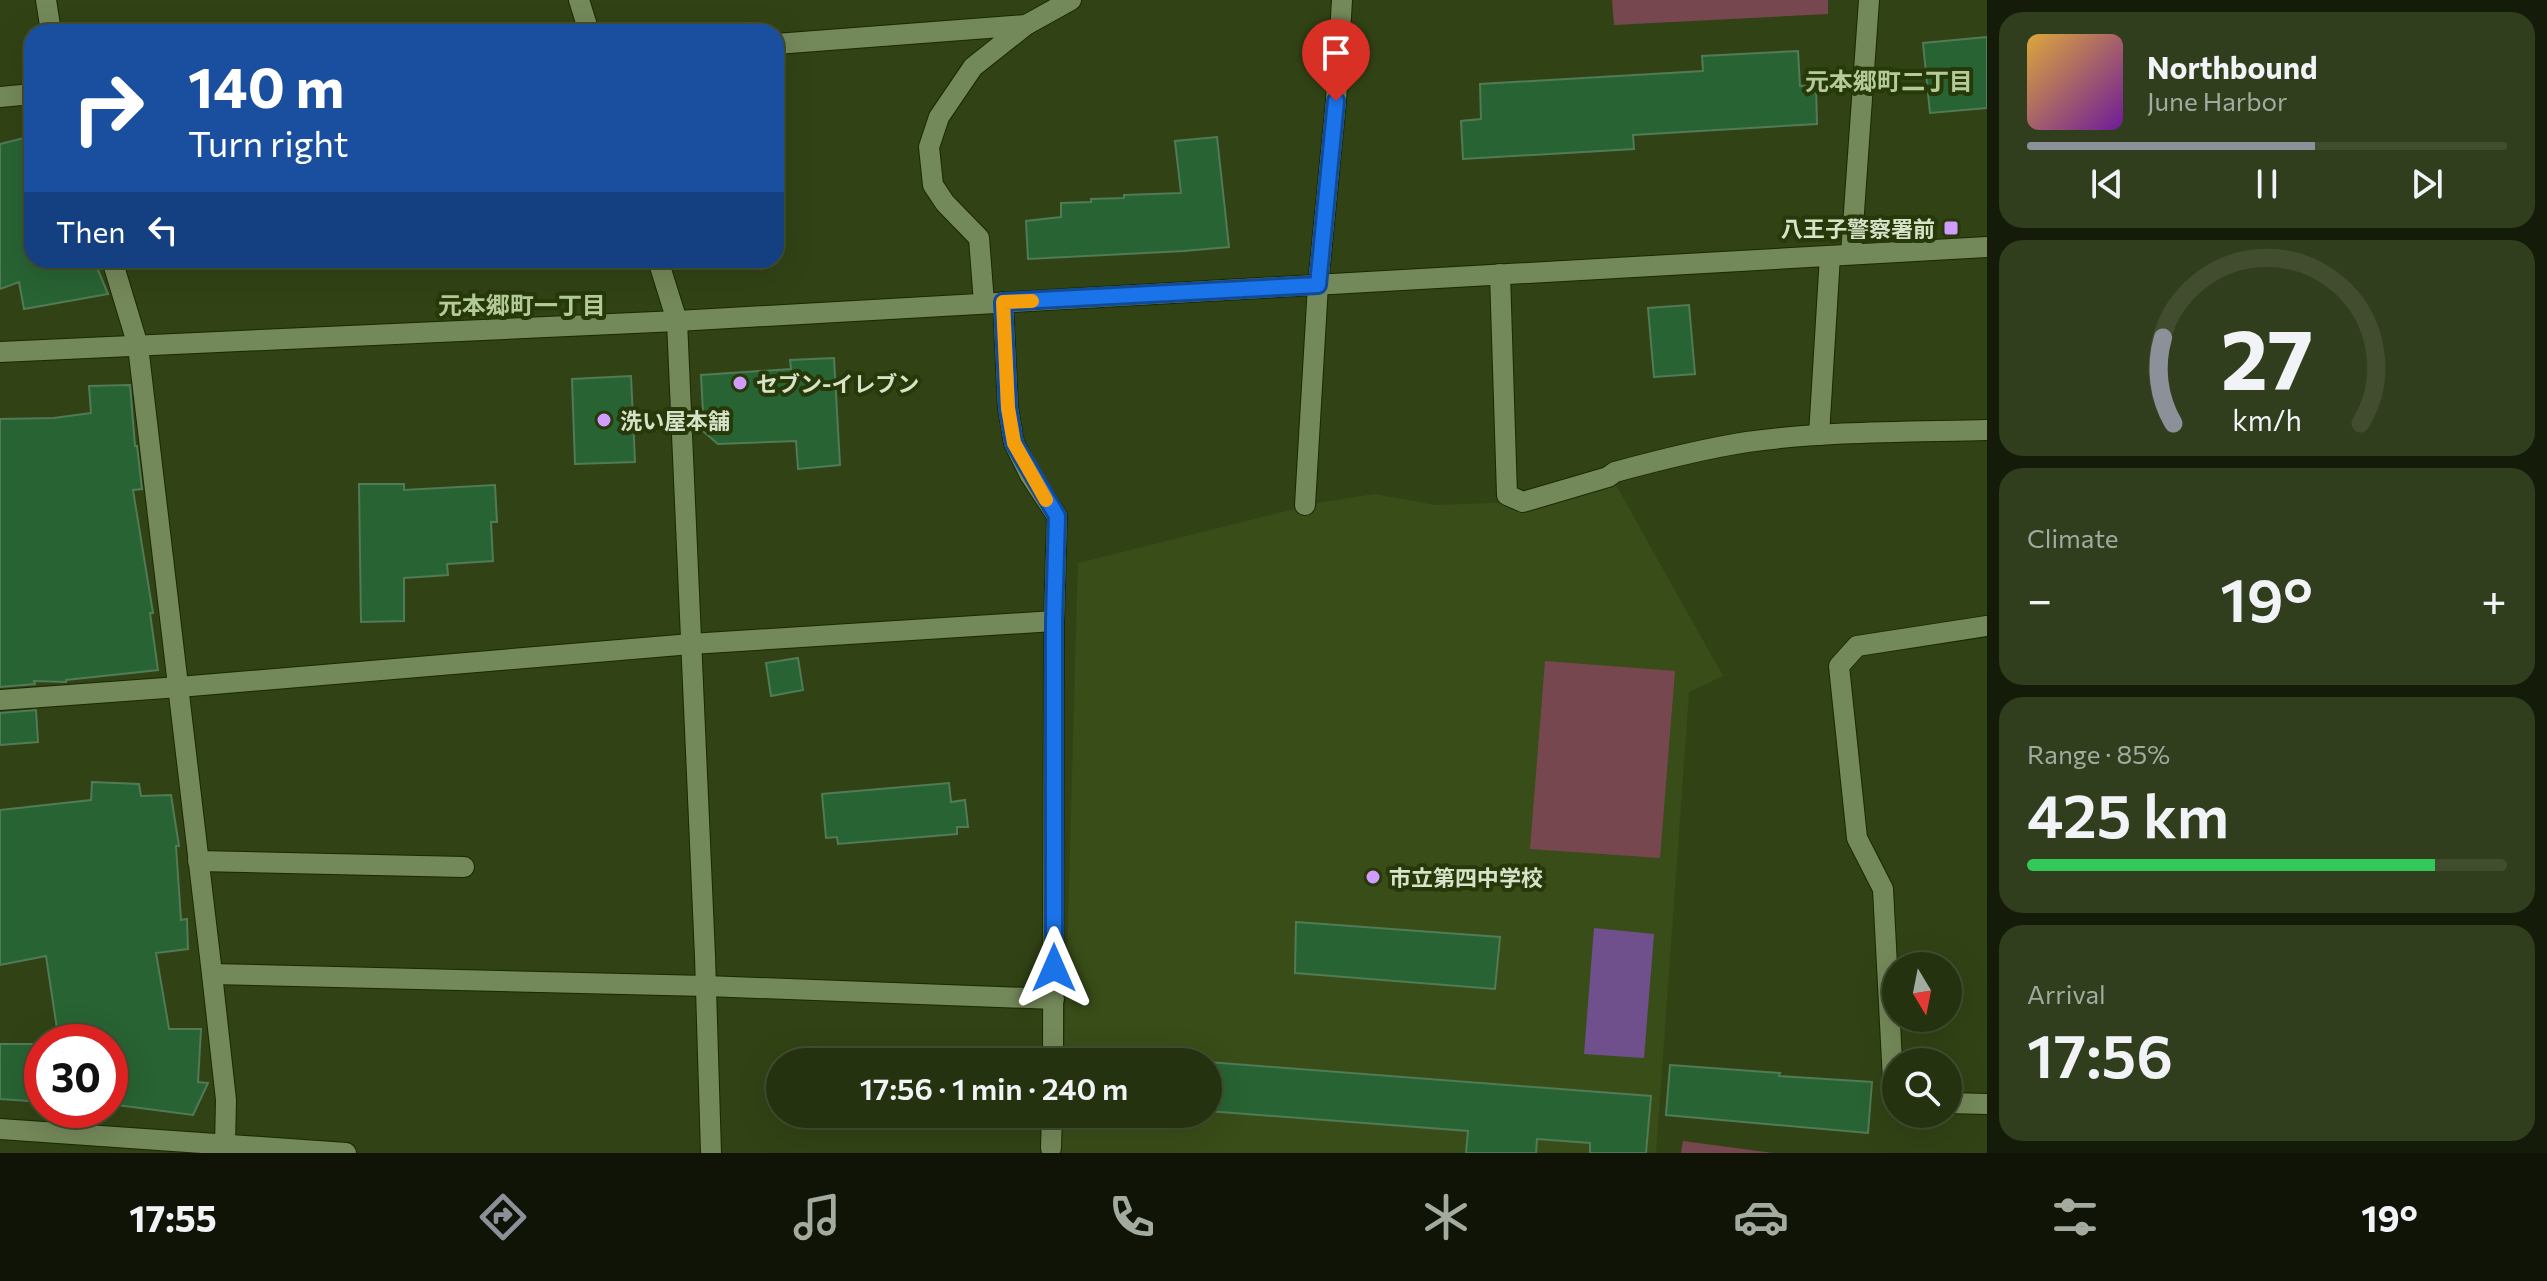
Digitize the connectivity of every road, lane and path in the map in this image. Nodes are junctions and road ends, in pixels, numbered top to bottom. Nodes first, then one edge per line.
1 (46, 0) edge
2 (579, 0) edge
3 (1071, 0) edge
4 (1342, 0) edge
5 (1869, 0) edge
6 (50, 24) edge
7 (586, 24) edge
8 (1026, 25) junction
9 (784, 43) edge
10 (24, 95) edge
11 (0, 97) edge
12 (1987, 247) edge
13 (1851, 254) junction
14 (1830, 256) junction
15 (114, 268) edge
16 (660, 268) edge
17 (1500, 274) junction
18 (1318, 285) junction
19 (994, 303) junction
20 (677, 321) junction
21 (138, 346) junction
22 (0, 352) edge
23 (1987, 430) edge
24 (1819, 435) junction
25 (1305, 505) dead end
26 (1054, 621) junction
27 (1987, 626) edge
28 (691, 644) junction
29 (179, 687) junction
30 (0, 700) edge
31 (198, 861) junction
32 (464, 867) dead end
33 (212, 974) junction
34 (706, 986) junction
35 (1054, 999) junction
36 (1053, 1048) edge
37 (1891, 1048) edge
38 (1962, 1103) edge
39 (1987, 1104) edge
40 (1052, 1128) edge
41 (0, 1129) edge
42 (225, 1145) junction
43 (1051, 1148) dead end
44 (346, 1153) edge
45 (711, 1153) edge

1 - 6 street
2 - 7 street
3 - 8 street
4 - 18 street
5 - 13 street
8 - 9 street
8 - 19 street
10 - 11 street
12 - 13 street
13 - 14 street
14 - 17 street
14 - 24 street
15 - 21 street
16 - 20 street
17 - 18 street
17 - 24 street
18 - 19 street
18 - 25 street
19 - 20 street
19 - 26 street
20 - 21 street
20 - 28 street
21 - 22 street
21 - 29 street
23 - 24 street
26 - 28 street
26 - 35 street
27 - 37 street
28 - 29 street
28 - 34 street
29 - 30 street
29 - 31 street
31 - 32 street
31 - 33 street
33 - 34 street
33 - 42 street
34 - 35 street
34 - 45 street
35 - 36 street
38 - 39 street
40 - 43 street
41 - 42 street
42 - 44 street

